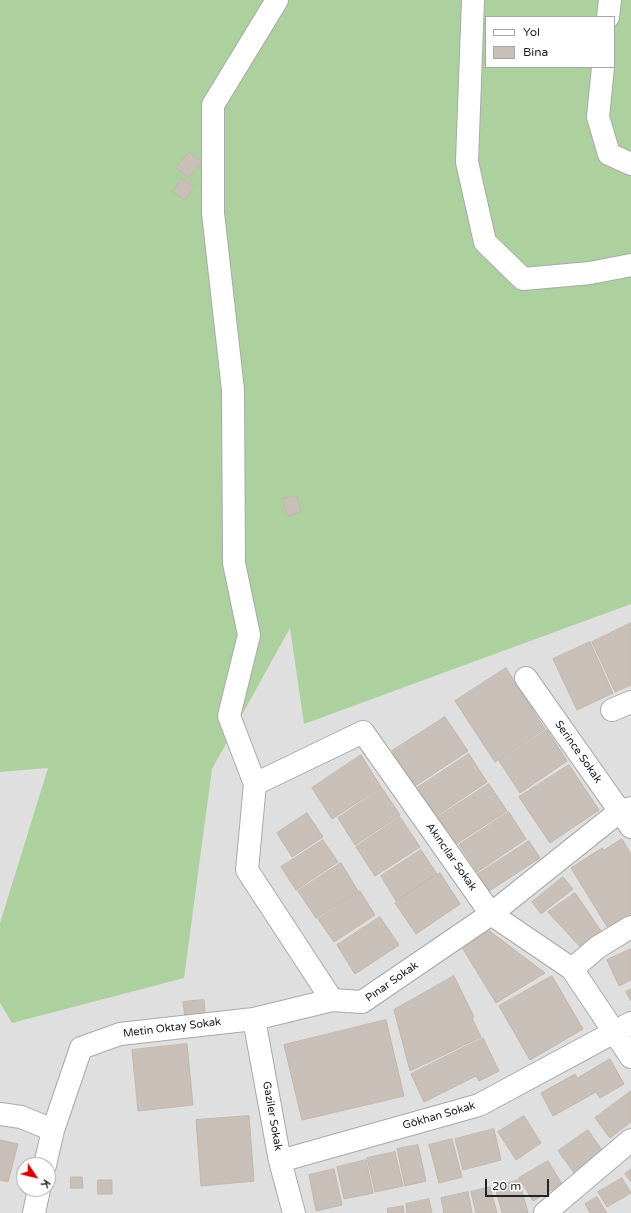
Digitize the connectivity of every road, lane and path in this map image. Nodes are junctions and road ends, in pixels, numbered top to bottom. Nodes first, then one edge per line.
1 (277, 0) edge
2 (473, 0) edge
3 (610, 0) edge
4 (608, 16) edge
5 (603, 68) edge
6 (631, 164) edge
7 (631, 265) edge
8 (526, 678) dead end
9 (255, 784) junction
10 (627, 815) edge
11 (490, 914) junction
12 (631, 927) edge
13 (572, 969) junction
14 (332, 1000) junction
15 (254, 1019) junction
16 (623, 1027) edge
17 (631, 1057) edge
18 (0, 1114) edge
19 (53, 1130) junction
20 (631, 1140) edge
21 (47, 1157) edge
22 (280, 1161) junction
23 (37, 1197) edge
24 (34, 1213) edge
25 (294, 1213) edge
26 (545, 1213) edge

1 - 9 street
2 - 7 street
3 - 4 street
5 - 6 street
8 - 10 street, Serince Sokak
9 - 11 street, Akıncılar Sokak
9 - 14 street
10 - 11 street, Pınar Sokak
11 - 13 street, Akıncılar Sokak
11 - 14 street, Pınar Sokak
12 - 13 street
13 - 16 street, Akıncılar Sokak
14 - 15 street, Metin Oktay Sokak
15 - 19 street, Metin Oktay Sokak
15 - 22 street, Gaziler Sokak
16 - 17 street, Akıncılar Sokak
16 - 22 street, Gökhan Sokak
18 - 19 street
19 - 21 street
20 - 26 street
22 - 25 street, Gaziler Sokak
23 - 24 street

